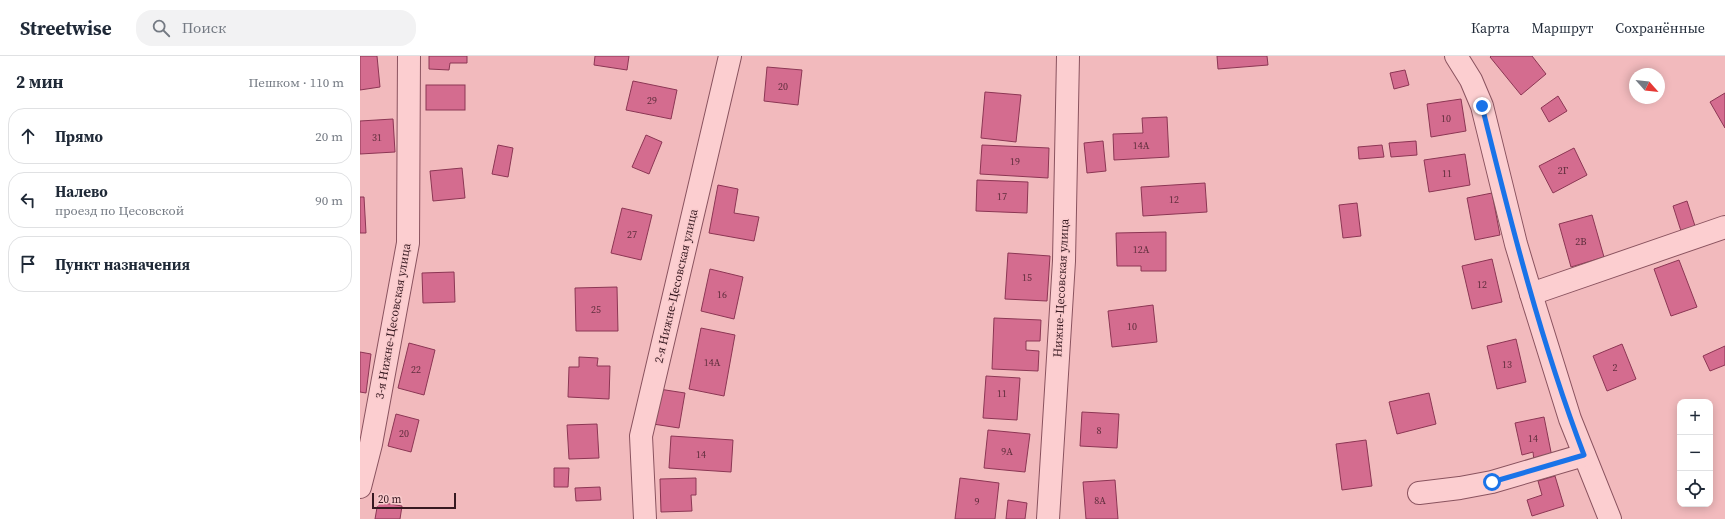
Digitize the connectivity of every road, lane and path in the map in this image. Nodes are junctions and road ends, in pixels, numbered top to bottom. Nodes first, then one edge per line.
1 (409, 56) edge
2 (730, 56) edge
3 (1068, 56) edge
4 (1456, 56) edge
5 (1725, 227) edge
6 (1531, 294) junction
7 (1584, 455) junction
8 (360, 487) edge
9 (1419, 493) dead end
10 (645, 519) edge
11 (1048, 519) edge
12 (1610, 519) edge

1 - 8 street, 3-я Нижне-Цесовская улица
2 - 10 street, 2-я Нижне-Цесовская улица
3 - 11 street, Нижне-Цесовская улица
4 - 6 street
5 - 6 street
6 - 7 street
7 - 9 street
7 - 12 street

